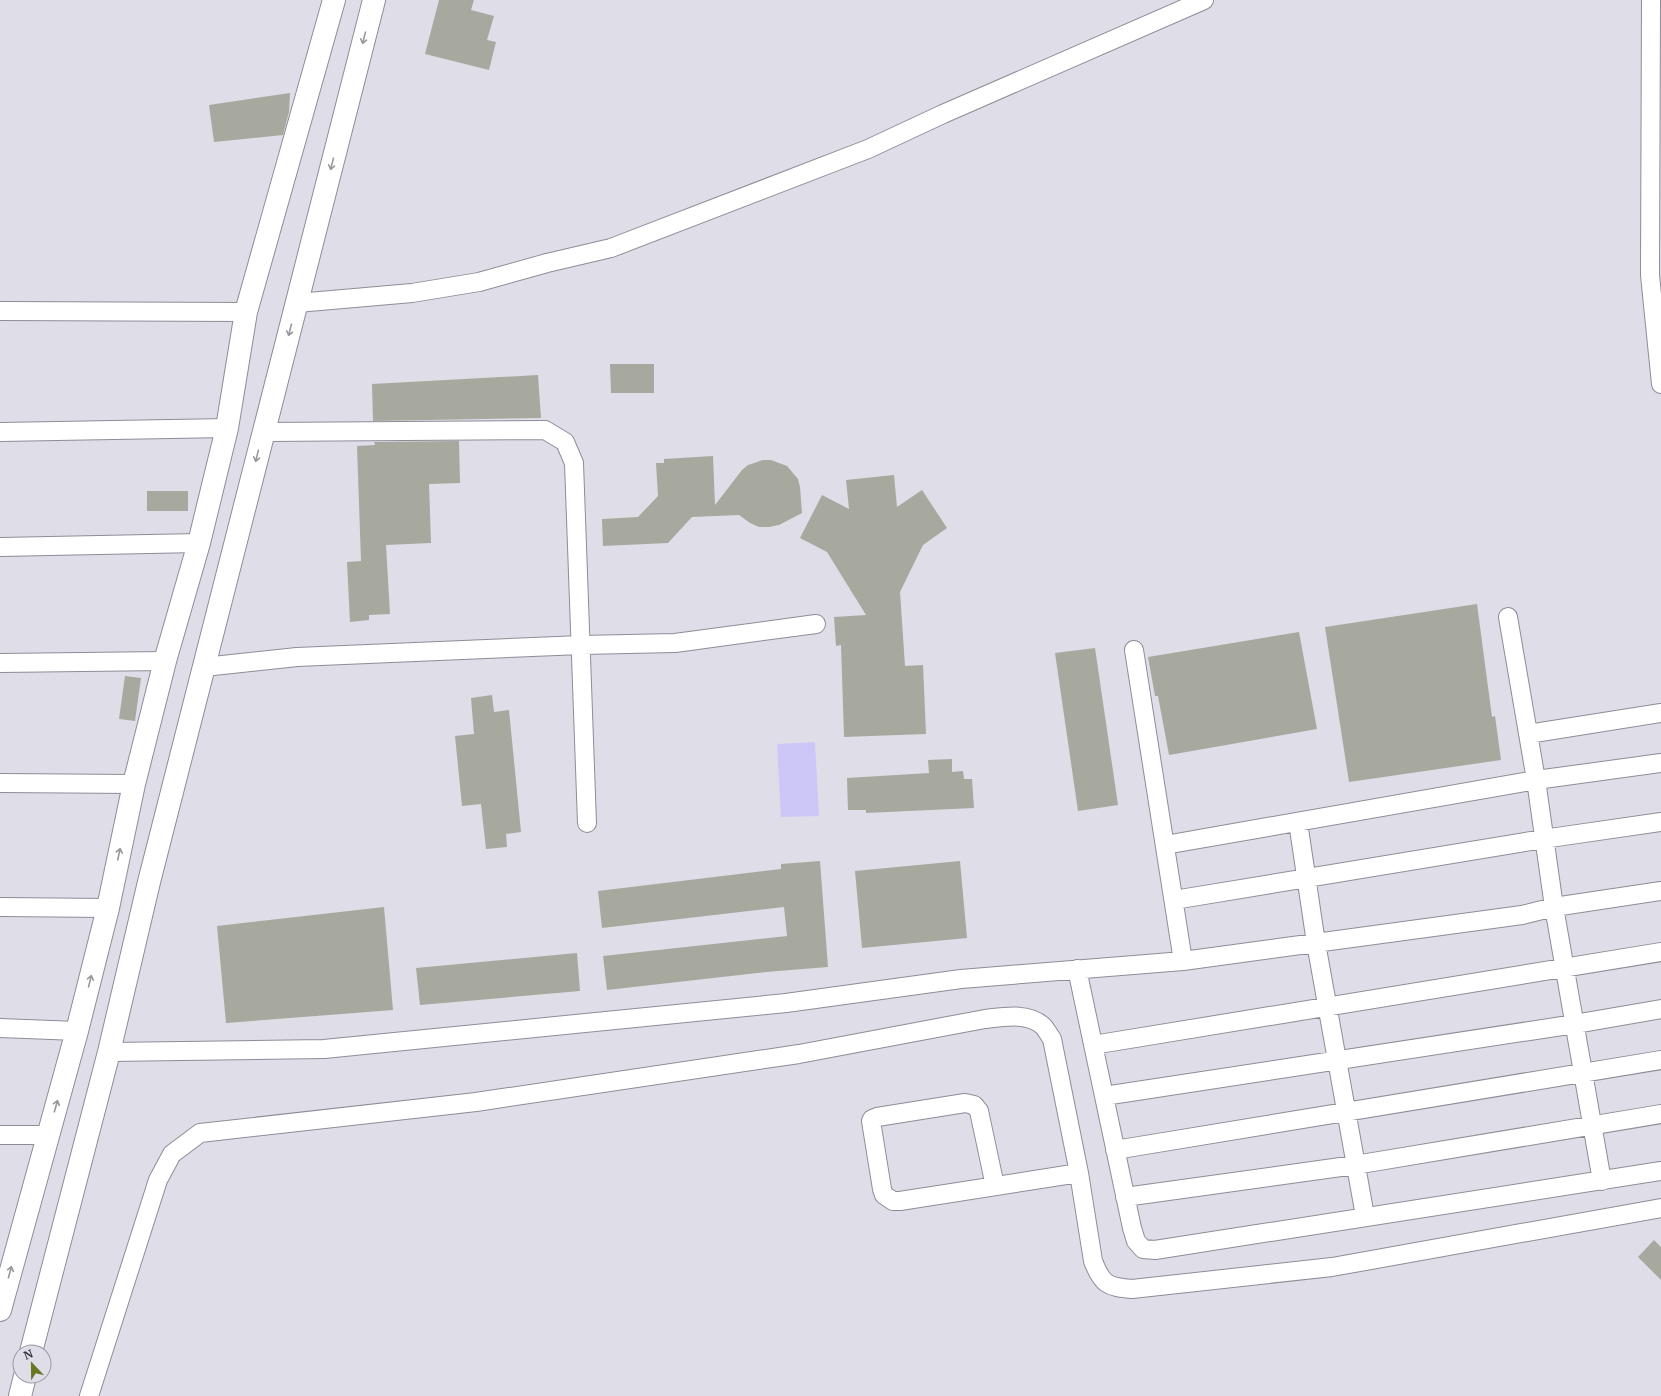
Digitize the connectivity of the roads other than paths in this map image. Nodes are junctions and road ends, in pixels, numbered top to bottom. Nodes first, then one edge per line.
1 (334, 0) edge
2 (374, 0) edge
3 (1204, 0) edge
4 (1651, 0) edge
5 (297, 303) junction
6 (0, 311) edge
7 (246, 312) junction
8 (1661, 384) edge
9 (227, 428) junction
10 (0, 432) edge
11 (264, 432) junction
12 (199, 543) junction
13 (0, 547) edge
14 (1508, 617) dead end
15 (816, 624) dead end
16 (581, 645) junction
17 (1134, 650) dead end
18 (165, 661) junction
19 (0, 663) edge
20 (204, 667) junction
21 (1661, 713) edge
22 (1528, 734) junction
23 (1661, 763) edge
24 (1536, 780) junction
25 (0, 783) edge
26 (134, 784) junction
27 (1298, 822) junction
28 (1661, 822) edge
29 (587, 823) dead end
30 (1543, 839) junction
31 (1165, 845) junction
32 (1305, 878) junction
33 (1661, 891) edge
34 (1174, 900) junction
35 (0, 907) edge
36 (1554, 907) junction
37 (108, 908) junction
38 (1316, 943) junction
39 (1661, 952) edge
40 (1183, 961) junction
41 (1565, 968) junction
42 (1077, 969) junction
43 (1327, 1007) junction
44 (1661, 1009) edge
45 (1575, 1024) junction
46 (0, 1028) edge
47 (77, 1031) junction
48 (1093, 1045) junction
49 (109, 1052) junction
50 (1337, 1060) junction
51 (1661, 1060) edge
52 (1583, 1073) junction
53 (1104, 1096) junction
54 (1346, 1112) junction
55 (1661, 1114) edge
56 (1592, 1124) junction
57 (0, 1135) edge
58 (47, 1135) junction
59 (1115, 1150) junction
60 (1355, 1164) junction
61 (1661, 1171) edge
62 (1079, 1174) junction
63 (1602, 1181) junction
64 (995, 1186) junction
65 (1125, 1197) junction
66 (1660, 1210) edge
67 (1365, 1216) junction
68 (0, 1310) edge
69 (33, 1344) edge
70 (23, 1384) edge
71 (20, 1396) edge
72 (89, 1396) edge

1 - 7 highway
2 -> 5 highway
3 - 5 street
4 - 8 street
5 -> 11 highway
6 - 7 street
7 - 9 highway
9 - 10 street
9 - 12 highway
11 - 16 street
11 -> 20 highway
12 - 13 street
12 - 18 highway
14 - 22 street
15 - 16 street
16 - 20 street
16 - 29 street
17 - 31 street
18 - 19 street
18 - 26 highway
20 - 49 highway
21 - 22 street
22 - 24 street
23 - 24 street
24 - 27 street
24 - 30 street
25 - 26 street
37 -> 26 highway
27 - 31 street
27 - 32 street
28 - 30 street
30 - 32 street
30 - 36 street
31 - 34 street
32 - 34 street
32 - 38 street
33 - 36 street
34 - 40 street
35 - 37 street
36 - 38 street
36 - 41 street
47 -> 37 highway
38 - 40 street
38 - 43 street
39 - 41 street
40 - 42 street
41 - 43 street
41 - 45 street
42 - 48 street
42 - 49 street
43 - 48 street
43 - 50 street
44 - 45 street
45 - 50 street
45 - 52 street
46 - 47 street
58 -> 47 highway
48 - 53 street
49 - 69 highway
50 - 53 street
50 - 54 street
51 - 52 street
52 - 54 street
52 - 56 street
53 - 59 street
54 - 59 street
54 - 60 street
55 - 56 street
56 - 60 street
56 - 63 street
57 - 58 street
68 -> 58 highway
59 - 65 street
60 - 65 street
60 - 67 street
61 - 63 street
62 - 64 street
62 - 66 street
62 - 72 street
63 - 67 street
64 - 64 street
65 - 67 street
70 - 71 highway

